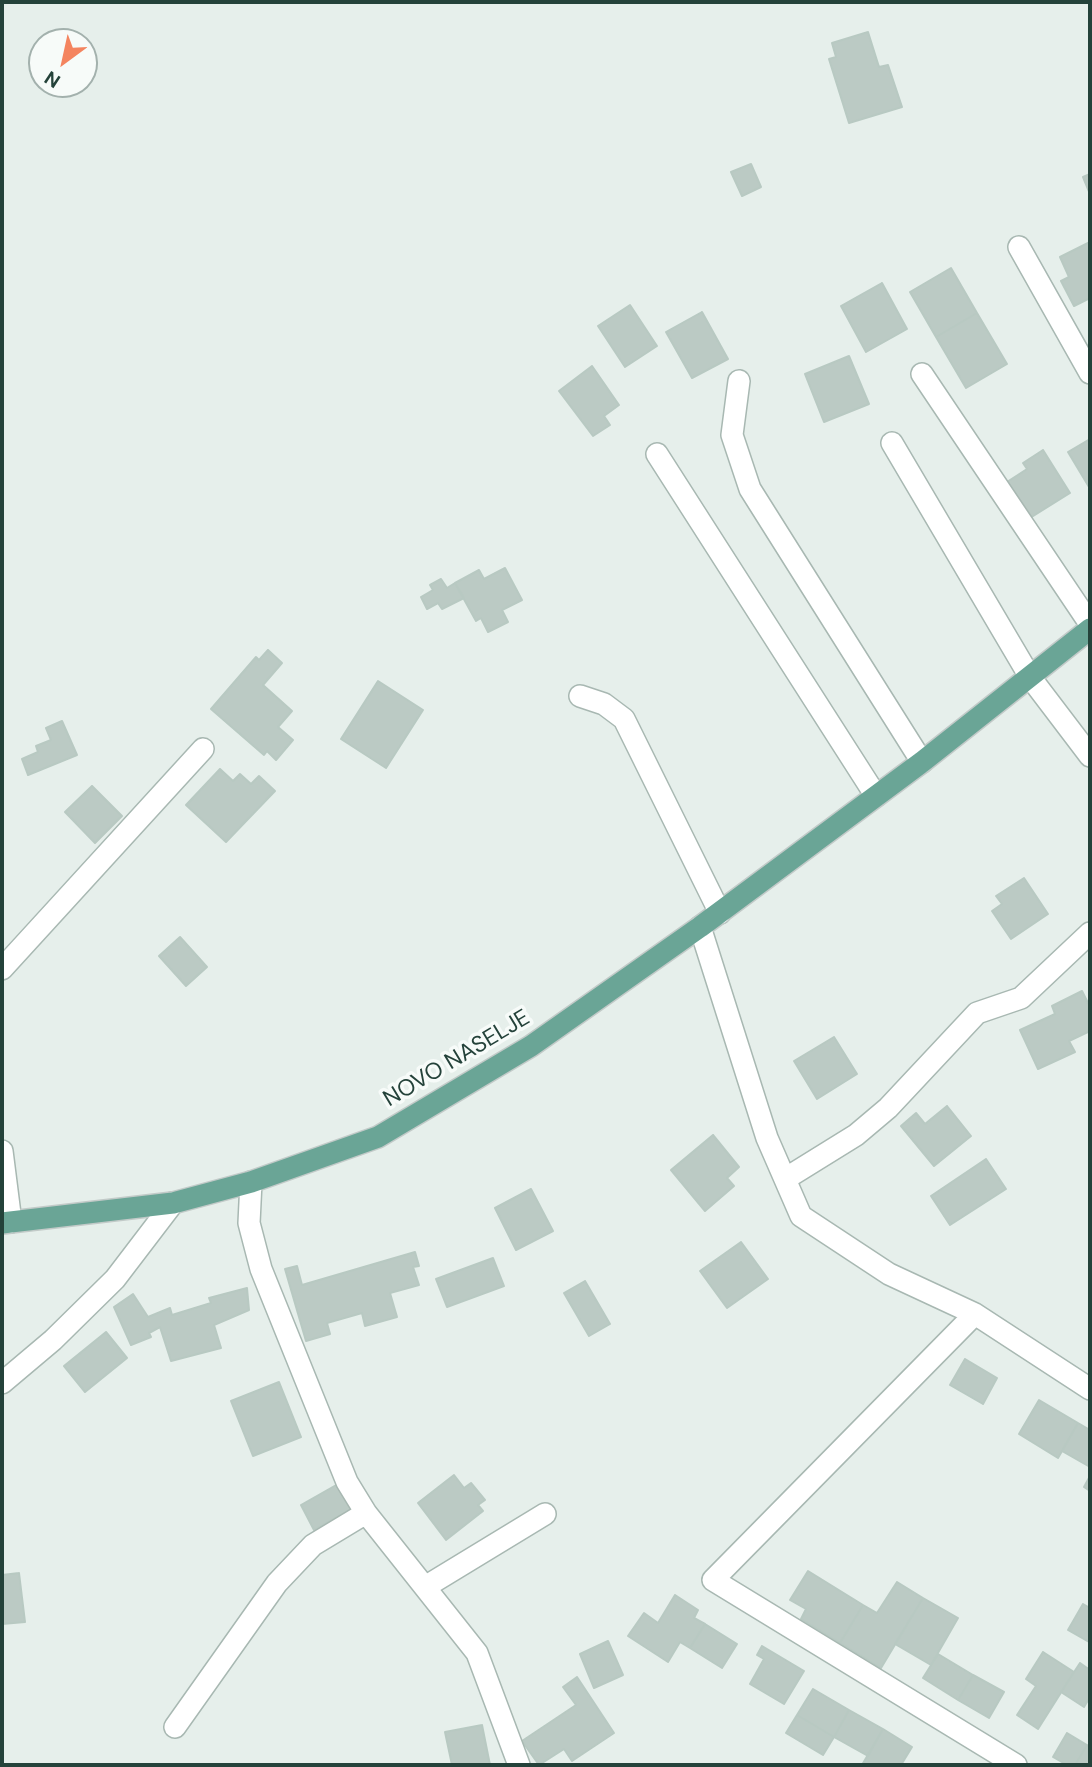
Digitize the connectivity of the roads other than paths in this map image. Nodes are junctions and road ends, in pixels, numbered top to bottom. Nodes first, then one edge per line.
1 (1019, 247) dead end
2 (1090, 373) edge
3 (922, 374) dead end
4 (738, 381) dead end
5 (892, 443) dead end
6 (657, 454) dead end
7 (1090, 624) edge
8 (1090, 629) edge
9 (1030, 677) junction
10 (580, 696) dead end
11 (203, 748) dead end
12 (1090, 756) edge
13 (922, 762) junction
14 (876, 796) junction
15 (720, 913) junction
16 (700, 927) junction
17 (1090, 933) edge
18 (2, 969) edge
19 (2, 1151) edge
20 (785, 1180) junction
21 (251, 1182) junction
22 (173, 1203) junction
23 (6, 1222) edge
24 (975, 1314) junction
25 (2, 1383) edge
26 (1090, 1389) edge
27 (366, 1513) junction
28 (545, 1514) dead end
29 (425, 1587) junction
30 (175, 1727) dead end
31 (519, 1765) edge
32 (1016, 1765) edge

1 - 2 street
3 - 7 street
4 - 13 street
5 - 9 street
6 - 14 street
8 - 9 main road, NOVO NASELJE
9 - 12 street
9 - 13 main road, NOVO NASELJE
10 - 15 street
11 - 18 street
13 - 14 main road, NOVO NASELJE
14 - 15 main road, NOVO NASELJE
15 - 16 main road, NOVO NASELJE
16 - 20 street
16 - 21 main road, NOVO NASELJE
17 - 20 street
19 - 23 street
20 - 24 street
21 - 22 main road, NOVO NASELJE
21 - 27 street
22 - 23 main road, NOVO NASELJE
22 - 25 street
24 - 26 street
24 - 32 street
27 - 29 street
27 - 30 street
28 - 29 street
29 - 31 street

